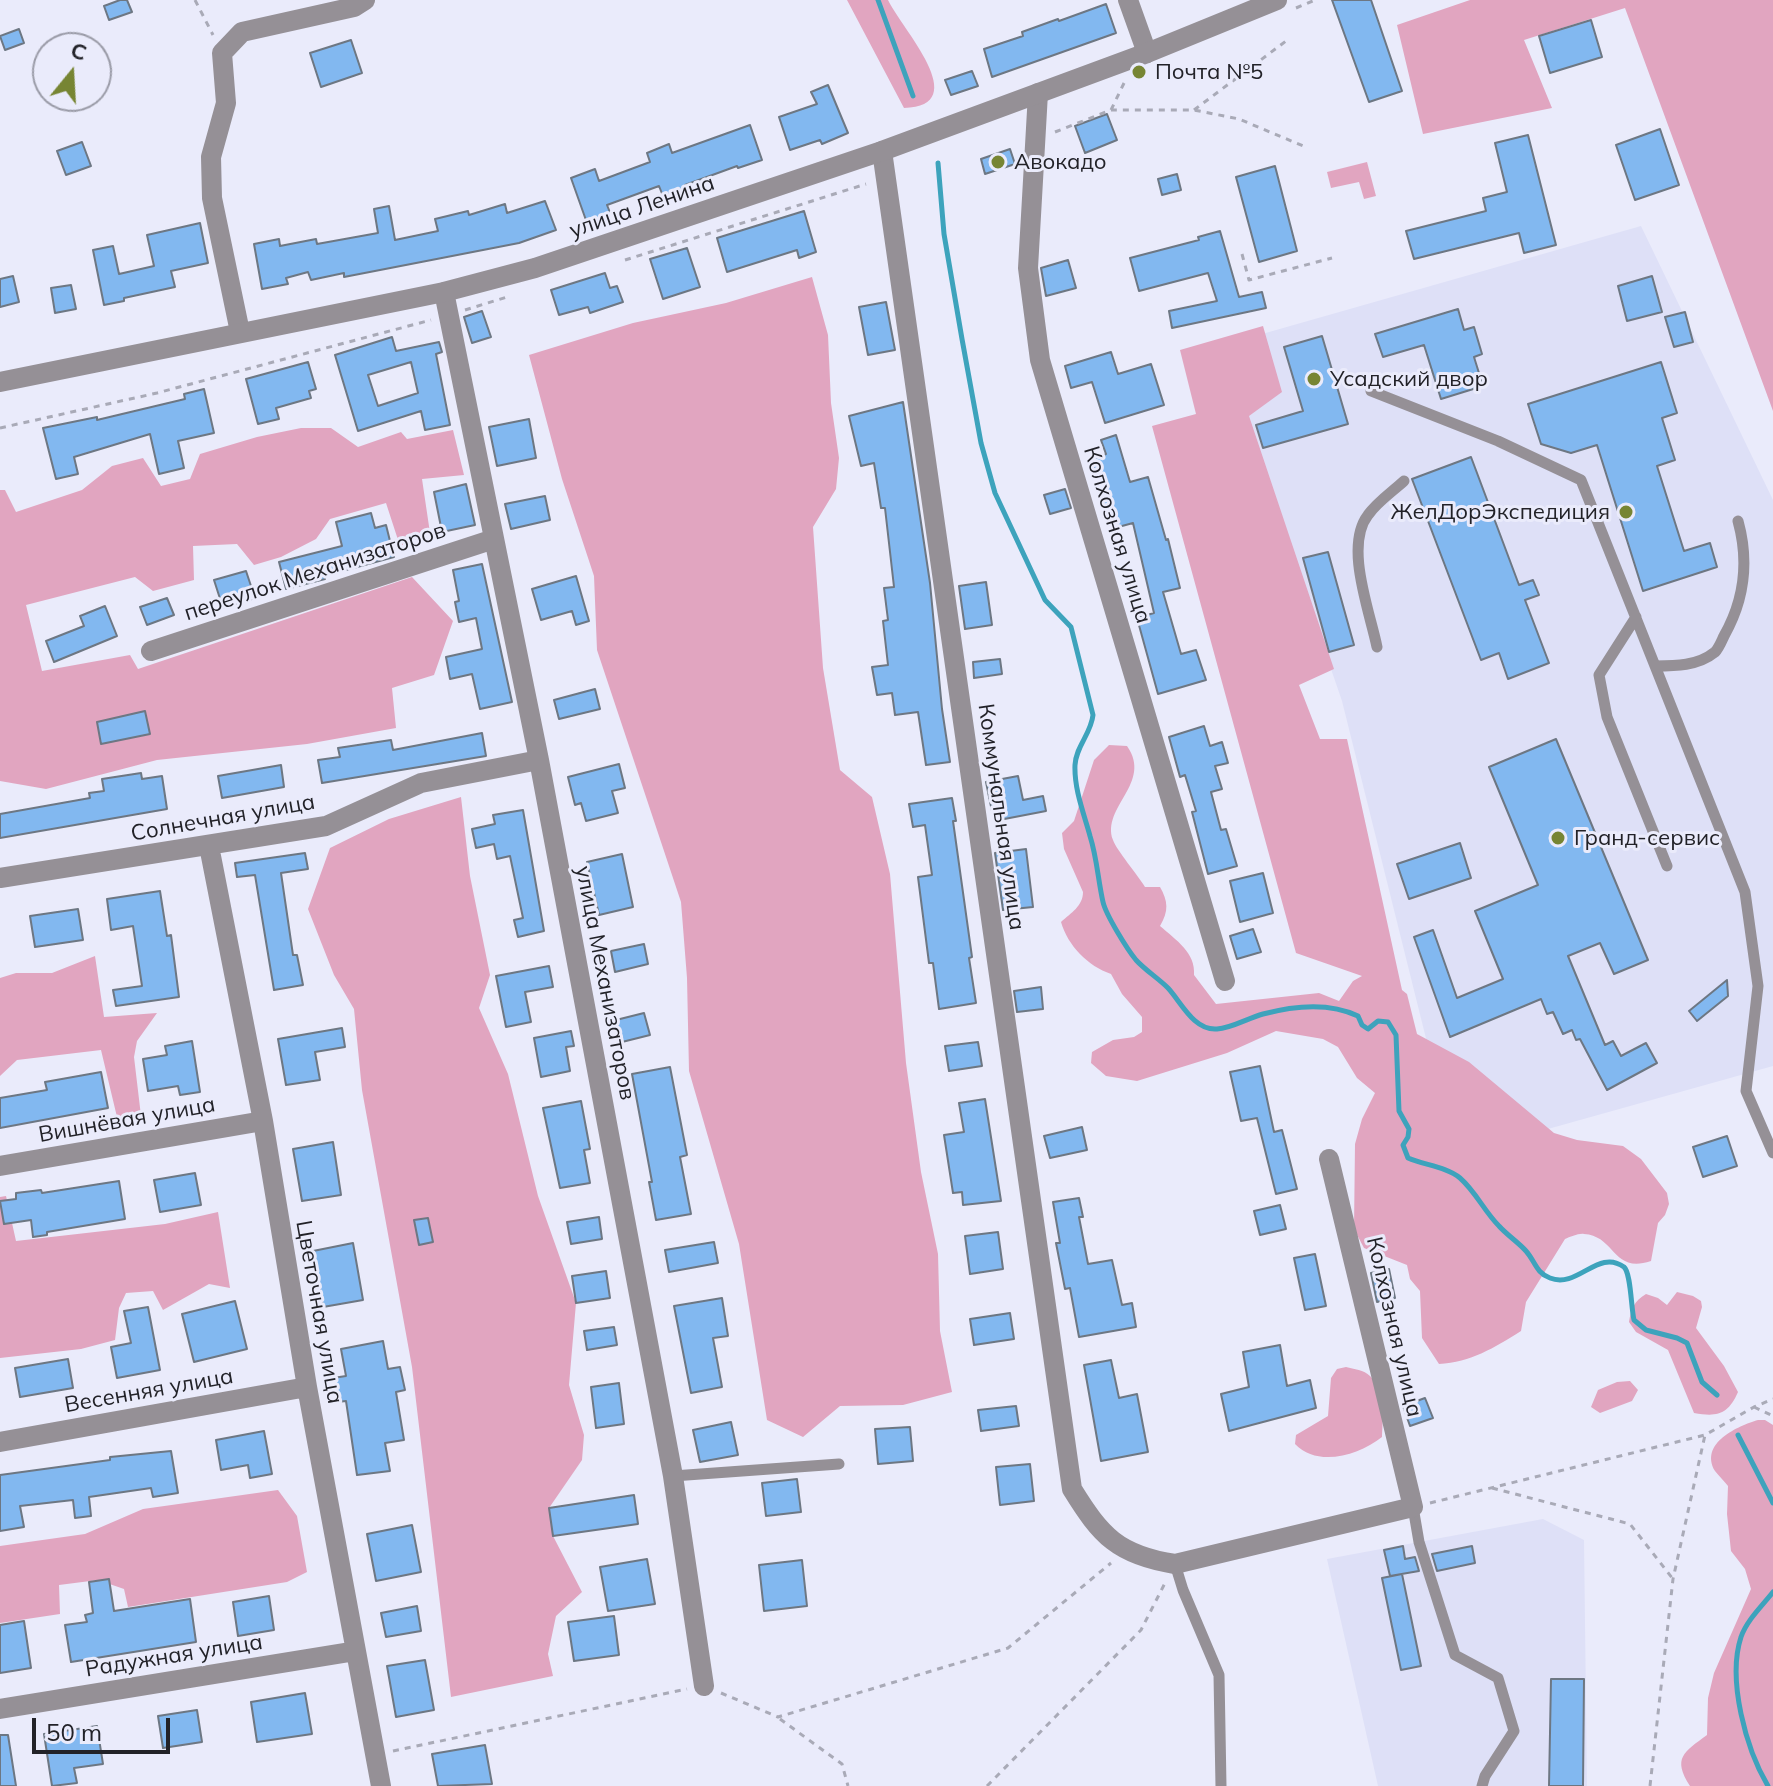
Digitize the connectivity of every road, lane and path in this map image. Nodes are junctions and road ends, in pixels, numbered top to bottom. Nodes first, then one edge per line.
1 (195, 0) edge
2 (365, 0) edge
3 (1128, 0) edge
4 (1315, 0) edge
5 (1281, 6) edge
6 (1290, 38) dead end
7 (222, 53) junction
8 (1147, 53) junction
9 (1038, 93) junction
10 (1194, 110) junction
11 (1035, 140) junction
12 (1308, 148) dead end
13 (882, 151) junction
14 (1242, 254) dead end
15 (1332, 258) dead end
16 (444, 292) junction
17 (240, 332) junction
18 (0, 382) edge
19 (1371, 391) dead end
20 (1404, 481) dead end
21 (1738, 521) dead end
22 (494, 539) junction
23 (1636, 617) junction
24 (1377, 647) dead end
25 (151, 651) dead end
26 (1655, 666) junction
27 (539, 760) junction
28 (209, 846) junction
29 (1667, 866) dead end
30 (0, 878) edge
31 (1225, 981) dead end
32 (263, 1121) junction
33 (1773, 1153) edge
34 (1329, 1159) dead end
35 (0, 1166) edge
36 (307, 1387) junction
37 (1773, 1399) edge
38 (1754, 1407) junction
39 (1773, 1416) edge
40 (1705, 1435) junction
41 (0, 1442) edge
42 (839, 1464) dead end
43 (673, 1476) junction
44 (1491, 1488) junction
45 (1413, 1507) junction
46 (1126, 1550) junction
47 (1175, 1564) junction
48 (1673, 1579) junction
49 (356, 1651) junction
50 (704, 1686) junction
51 (0, 1709) edge
52 (778, 1717) junction
53 (375, 1755) junction
54 (381, 1786) edge
55 (848, 1786) edge
56 (987, 1786) edge
57 (1221, 1786) edge
58 (1482, 1786) edge
59 (1650, 1786) edge

1 - 7 path
2 - 7 street
3 - 8 street
4 - 5 path
5 - 8 street, улица Ленина
6 - 10 path
7 - 17 street
8 - 9 street, улица Ленина
9 - 11 street, Колхозная улица
9 - 13 street, улица Ленина
10 - 11 path
10 - 12 path
11 - 31 street, Колхозная улица
13 - 16 street, улица Ленина
13 - 46 street, Коммунальная улица
14 - 15 path
16 - 17 street, улица Ленина
16 - 22 street, улица Механизаторов
17 - 18 street, улица Ленина
19 - 23 lane
20 - 24 lane
21 - 26 lane
22 - 25 street, переулок Механизаторов
22 - 27 street, улица Механизаторов
23 - 26 lane
23 - 29 lane
26 - 33 lane
27 - 28 street, Солнечная улица
27 - 43 street, улица Механизаторов
28 - 30 street, Солнечная улица
28 - 32 street, Цветочная улица
32 - 35 street, Вишнёвая улица
32 - 36 street, Цветочная улица
34 - 45 street, Колхозная улица
36 - 41 street, Весенняя улица
36 - 49 street, Цветочная улица
37 - 38 path
38 - 39 path
38 - 40 path
40 - 44 path
40 - 48 path
42 - 43 lane
43 - 50 street, улица Механизаторов
44 - 45 path
44 - 48 path
45 - 47 street
45 - 58 lane
46 - 47 street
46 - 52 path
47 - 56 path
47 - 57 lane
48 - 59 path
49 - 51 street, Радужная улица
49 - 53 street, Цветочная улица
50 - 52 path
50 - 53 path
52 - 55 path
53 - 54 street, Цветочная улица

